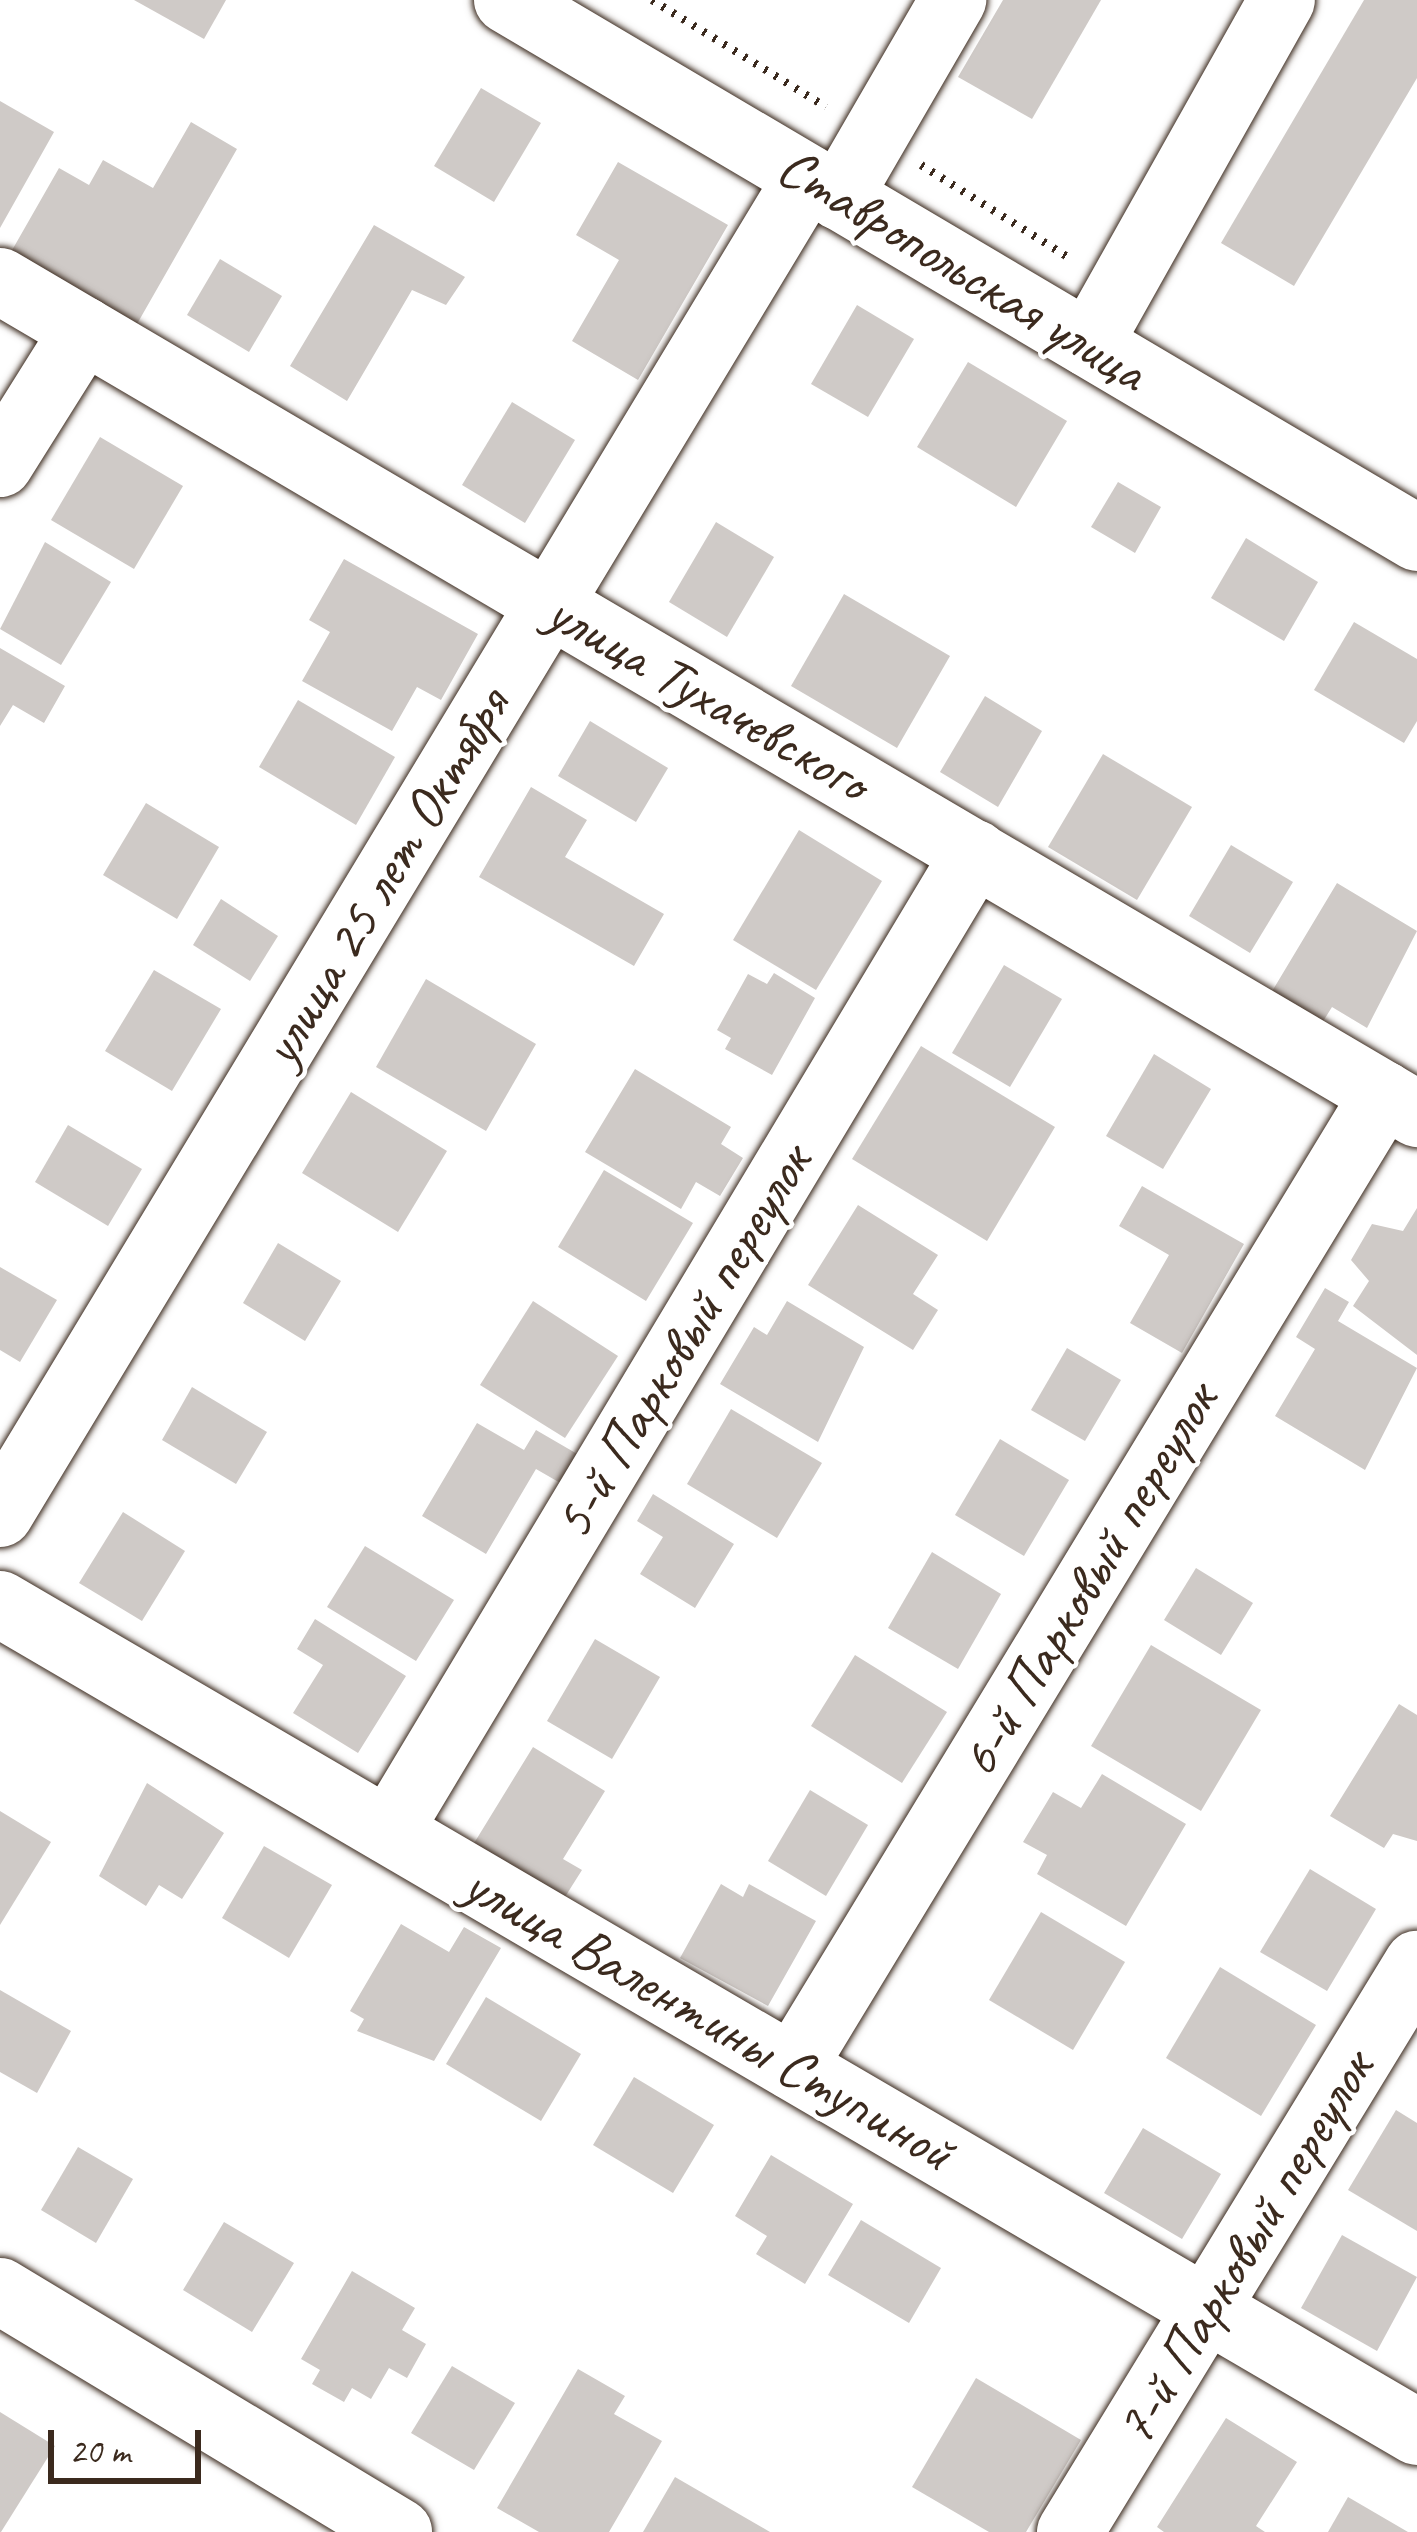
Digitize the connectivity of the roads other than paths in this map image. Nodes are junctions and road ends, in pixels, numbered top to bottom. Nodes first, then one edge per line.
1 (507, 0) edge
2 (953, 0) edge
3 (1282, 0) edge
4 (587, 20) edge
5 (823, 187) junction
6 (0, 280) edge
7 (1104, 316) junction
8 (84, 330) junction
9 (0, 464) edge
10 (1417, 538) edge
11 (549, 604) junction
12 (975, 853) junction
13 (1400, 1104) edge
14 (0, 1514) edge
15 (0, 1604) edge
16 (388, 1831) junction
17 (1417, 1964) edge
18 (793, 2067) junction
19 (0, 2291) edge
20 (1207, 2309) junction
21 (1417, 2432) edge
22 (399, 2532) edge
23 (1070, 2532) edge

1 - 4 street, Ставропольская улица
2 - 5 street, улица 25 лет Октября
3 - 7 street
4 - 5 street, Ставропольская улица
5 - 7 street, Ставропольская улица
5 - 11 street, улица 25 лет Октября
6 - 8 street, улица Тухачевского
7 - 10 street, Ставропольская улица
8 - 9 street
8 - 11 street, улица Тухачевского
11 - 12 street, улица Тухачевского
11 - 14 street, улица 25 лет Октября
12 - 13 street, улица Тухачевского
12 - 16 street, 5-й Парковый переулок
13 - 18 street, 6-й Парковый переулок
15 - 16 street, улица Валентины Ступиной
16 - 18 street, улица Валентины Ступиной
17 - 20 street, 7-й Парковый переулок
18 - 20 street, улица Валентины Ступиной
19 - 22 street
20 - 21 street, улица Валентины Ступиной
20 - 23 street, 7-й Парковый переулок

